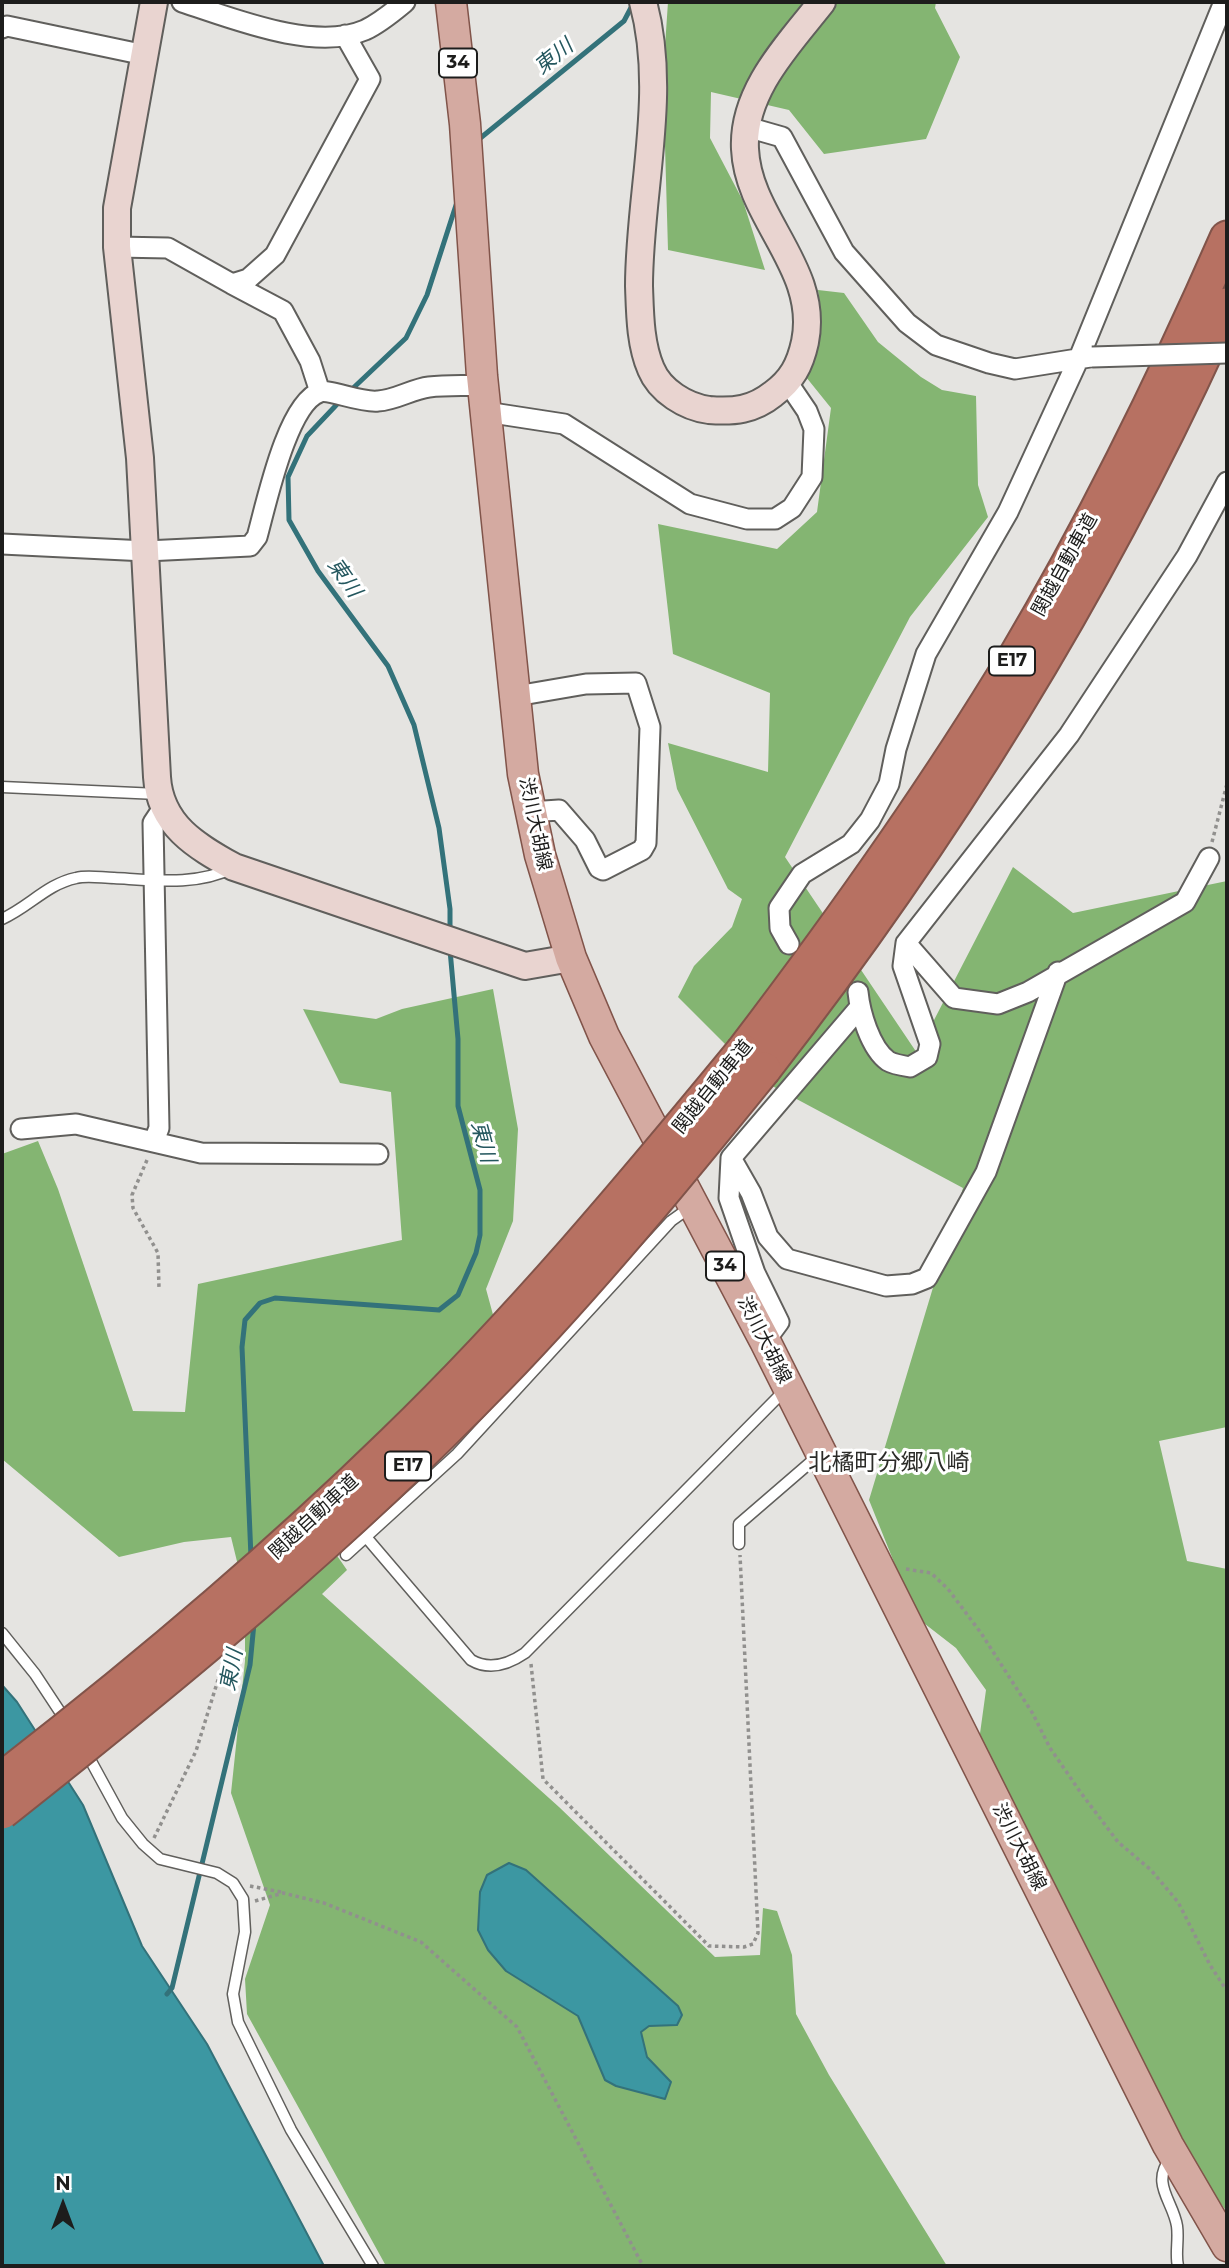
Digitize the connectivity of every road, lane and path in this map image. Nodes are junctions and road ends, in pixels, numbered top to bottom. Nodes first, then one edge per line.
1 (154, 2) edge
2 (181, 2) edge
3 (405, 2) edge
4 (451, 2) edge
5 (643, 2) edge
6 (822, 2) edge
7 (1224, 2) edge
8 (2, 29) edge
9 (345, 36) junction
10 (145, 55) junction
11 (747, 127) junction
12 (1227, 238) edge
13 (117, 247) junction
14 (232, 284) junction
15 (1227, 305) edge
16 (1227, 353) edge
17 (1086, 358) junction
18 (788, 383) junction
19 (327, 392) junction
20 (484, 399) junction
21 (1227, 482) edge
22 (2, 544) edge
23 (146, 551) junction
24 (516, 696) junction
25 (1227, 783) edge
26 (2, 787) edge
27 (161, 801) junction
28 (530, 812) junction
29 (1209, 858) joint
30 (234, 867) junction
31 (154, 880) junction
32 (2, 919) edge
33 (906, 943) junction
34 (789, 944) dead end
35 (571, 958) junction
36 (1058, 972) junction
37 (753, 1060) junction
38 (20, 1129) dead end
39 (154, 1141) junction
40 (378, 1154) dead end
41 (731, 1158) junction
42 (693, 1205) junction
43 (159, 1288) dead end
44 (765, 1341) junction
45 (781, 1394) dead end
46 (821, 1454) junction
47 (366, 1537) junction
48 (739, 1544) joint
49 (346, 1555) dead end
50 (877, 1563) junction
51 (2, 1633) edge
52 (525, 1653) junction
53 (224, 1658) dead end
54 (2, 1779) edge
55 (2, 1812) edge
56 (148, 1849) junction
57 (233, 1883) junction
58 (283, 1893) junction
59 (244, 1906) junction
60 (1227, 1991) edge
61 (1173, 2155) junction
62 (1227, 2246) edge
63 (373, 2266) edge
64 (643, 2266) edge
65 (1178, 2266) edge

1 - 10 street
2 - 9 street
3 - 9 street
4 - 20 main road, 渋川大胡線 / 34
5 - 18 street
6 - 11 street
7 - 17 street
8 - 10 street
9 - 14 street
10 - 13 street
11 - 17 street
11 - 18 street
12 - 37 highway, 関越自動車道 / E17
13 - 14 street
13 - 23 street
14 - 19 street
15 - 37 highway, 関越自動車道 / E17
16 - 17 street, bridge
17 - 34 street
18 - 20 street
19 - 20 street
19 - 23 street
20 - 24 main road, 渋川大胡線 / 34
21 - 33 street
22 - 23 street
23 - 27 street
24 - 28 main road, 渋川大胡線 / 34
24 - 28 street
25 - 29 path
26 - 27 lane
27 - 30 street
27 - 31 street
28 - 35 main road, 渋川大胡線 / 34
29 - 36 street
30 - 31 lane
30 - 35 street
31 - 32 lane
31 - 39 street
33 - 36 street
33 - 41 street
35 - 42 main road, 渋川大胡線 / 34
36 - 41 street
37 - 54 highway, 関越自動車道 / E17, bridge
37 - 55 highway, 関越自動車道 / E17, bridge
38 - 39 street
39 - 40 street
39 - 43 path
41 - 44 street
42 - 44 main road, 渋川大胡線 / 34
42 - 47 lane
44 - 46 main road, 渋川大胡線 / 34
45 - 52 lane
46 - 48 lane
46 - 50 main road, 渋川大胡線 / 34
47 - 49 lane
47 - 52 lane
48 - 52 path
50 - 60 path
50 - 61 main road, 渋川大胡線 / 34
51 - 56 lane
53 - 56 path
56 - 57 lane
57 - 58 path
57 - 59 lane
58 - 59 path
58 - 64 path
59 - 63 lane
61 - 62 main road, 渋川大胡線 / 34
61 - 65 lane

